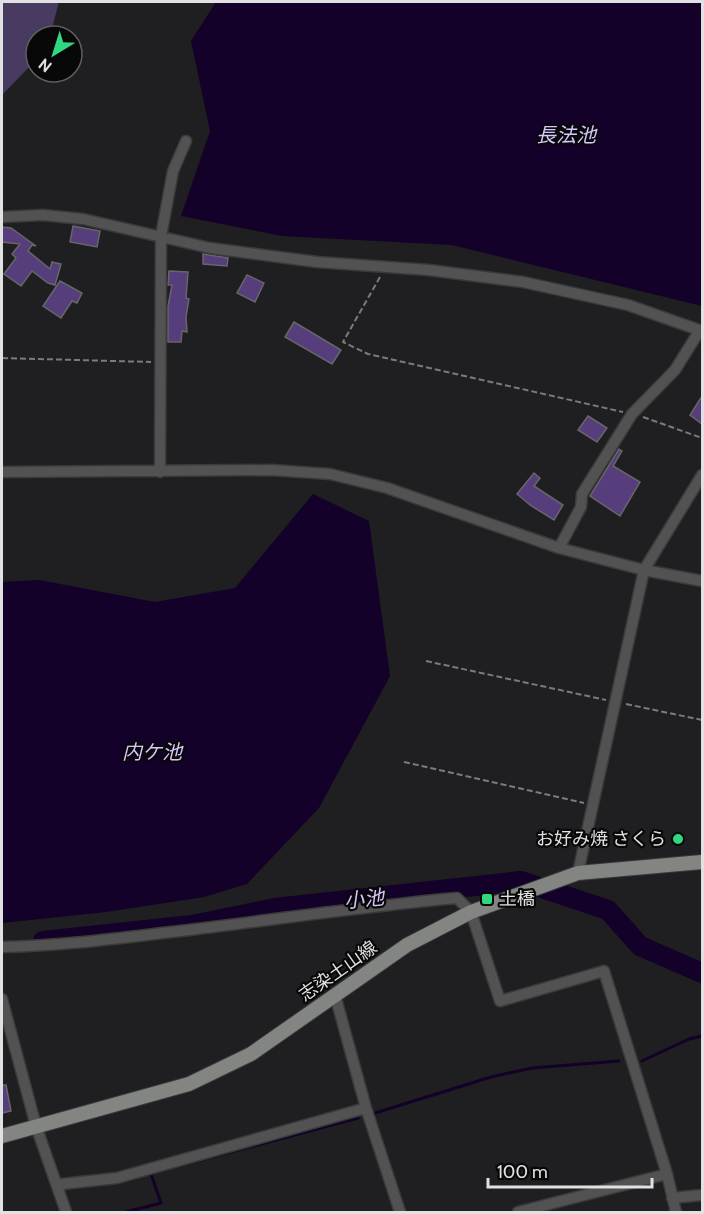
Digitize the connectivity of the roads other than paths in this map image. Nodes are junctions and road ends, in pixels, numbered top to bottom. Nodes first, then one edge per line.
1 (186, 141) dead end
2 (2, 217) edge
3 (161, 236) junction
4 (701, 331) edge
5 (2, 472) edge
6 (160, 472) junction
7 (702, 475) edge
8 (559, 548) junction
9 (644, 570) junction
10 (702, 581) edge
11 (702, 862) edge
12 (578, 873) junction
13 (471, 912) junction
14 (2, 947) edge
15 (335, 995) junction
16 (2, 999) edge
17 (366, 1108) junction
18 (36, 1126) junction
19 (2, 1136) edge
20 (667, 1174) junction
21 (62, 1184) dead end
22 (702, 1195) edge
23 (672, 1198) junction
24 (66, 1212) edge
25 (400, 1212) edge
26 (518, 1212) edge
27 (676, 1212) edge

1 - 3 street
2 - 3 street
3 - 4 street
3 - 6 street
4 - 8 street
5 - 6 street
6 - 8 street
7 - 9 street
8 - 9 street
9 - 10 street
9 - 12 street
11 - 12 main road, 志染土山線
12 - 13 main road, 志染土山線
13 - 14 street
13 - 15 main road, 志染土山線
13 - 20 street
15 - 17 street
15 - 18 main road, 志染土山線
16 - 18 street
17 - 21 street
17 - 25 street
18 - 19 main road, 志染土山線
18 - 24 street
20 - 23 street
20 - 26 street
22 - 23 street
23 - 27 street

